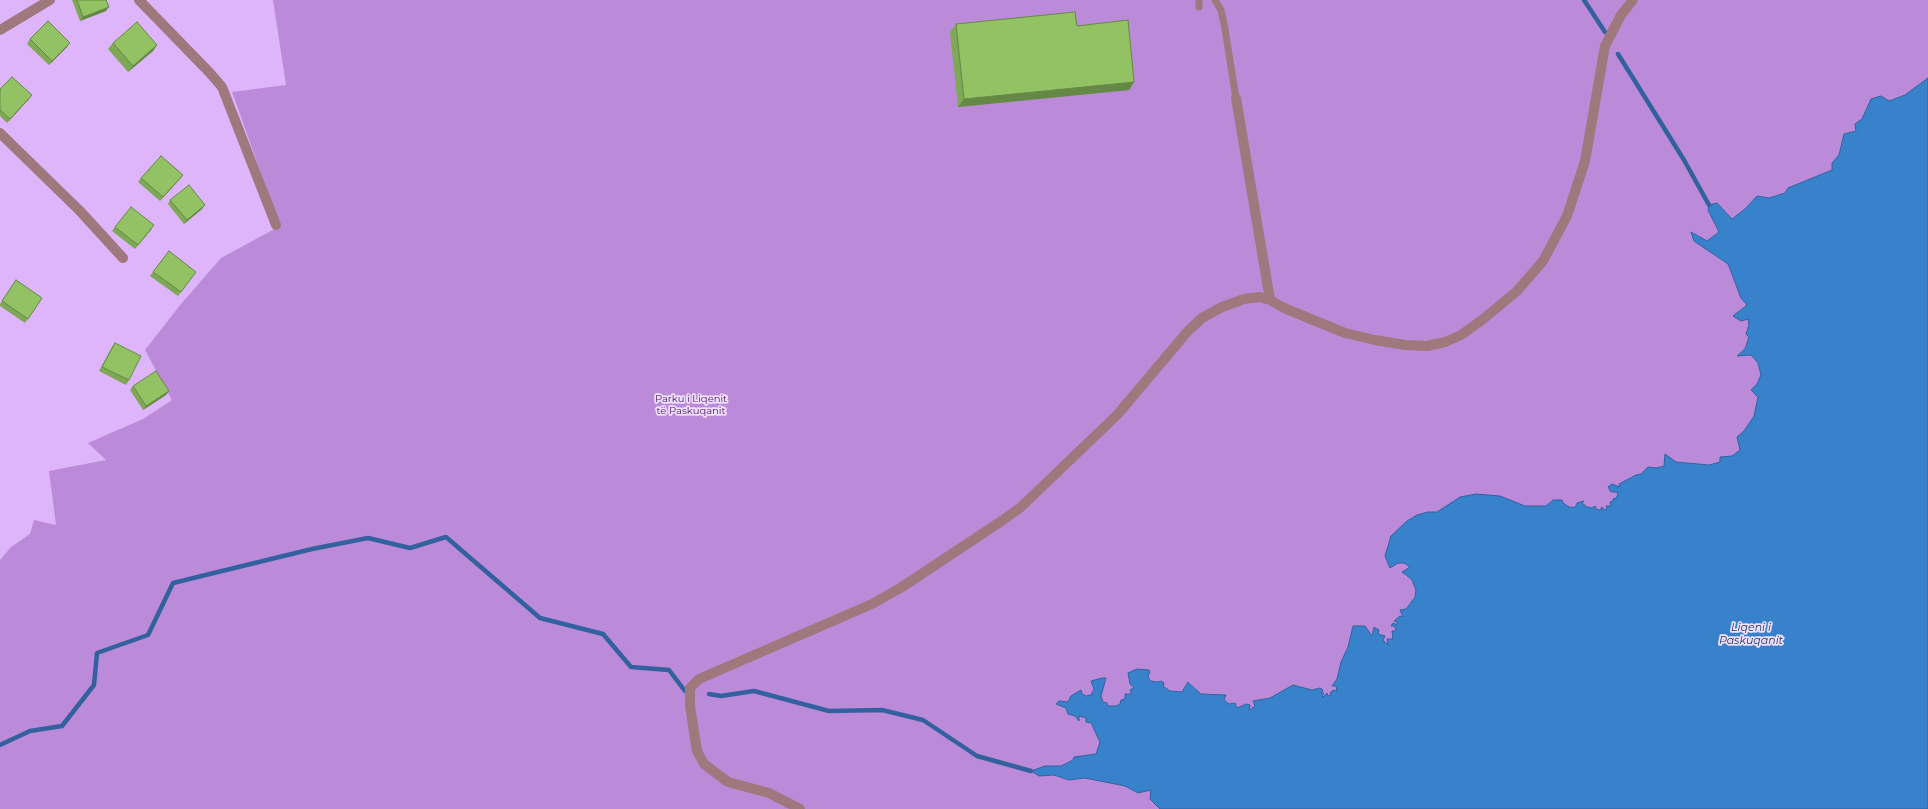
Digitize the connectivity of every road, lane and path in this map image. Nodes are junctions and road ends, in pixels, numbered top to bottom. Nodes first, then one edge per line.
1 (50, 0) edge
2 (139, 0) edge
3 (1216, 0) edge
4 (1633, 0) edge
5 (0, 30) edge
6 (1236, 98) joint
7 (0, 133) edge
8 (276, 225) dead end
9 (123, 258) dead end
10 (1270, 300) junction
11 (800, 809) edge

1 - 5 street
2 - 8 street
3 - 6 lane
4 - 10 street
6 - 10 street
7 - 9 street
10 - 11 street

